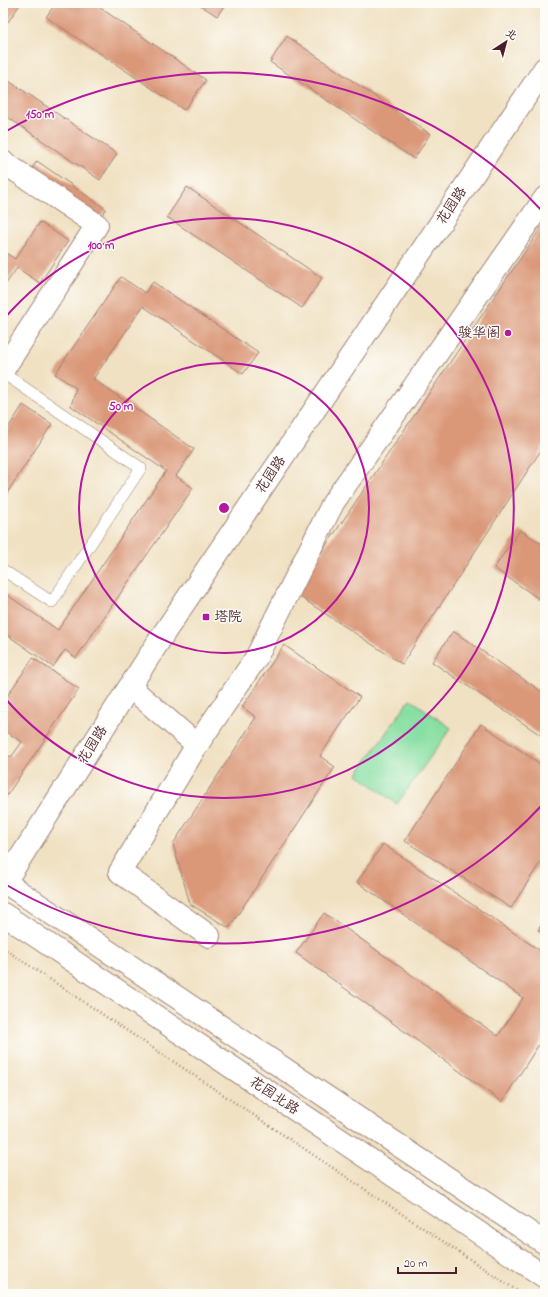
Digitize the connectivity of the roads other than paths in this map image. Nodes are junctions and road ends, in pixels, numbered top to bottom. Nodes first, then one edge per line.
1 (545, 68) edge
2 (3, 162) edge
3 (545, 198) edge
4 (3, 372) edge
5 (3, 570) edge
6 (130, 687) junction
7 (197, 745) junction
8 (4, 883) edge
9 (3, 914) edge
10 (209, 936) dead end
11 (545, 1243) edge
12 (545, 1277) edge

1 - 6 street, 花园路
2 - 4 street
3 - 7 street
4 - 5 lane
6 - 7 street
6 - 8 street, 花园路
7 - 10 street
8 - 11 street, 花园北路
9 - 12 street, 花园北路

